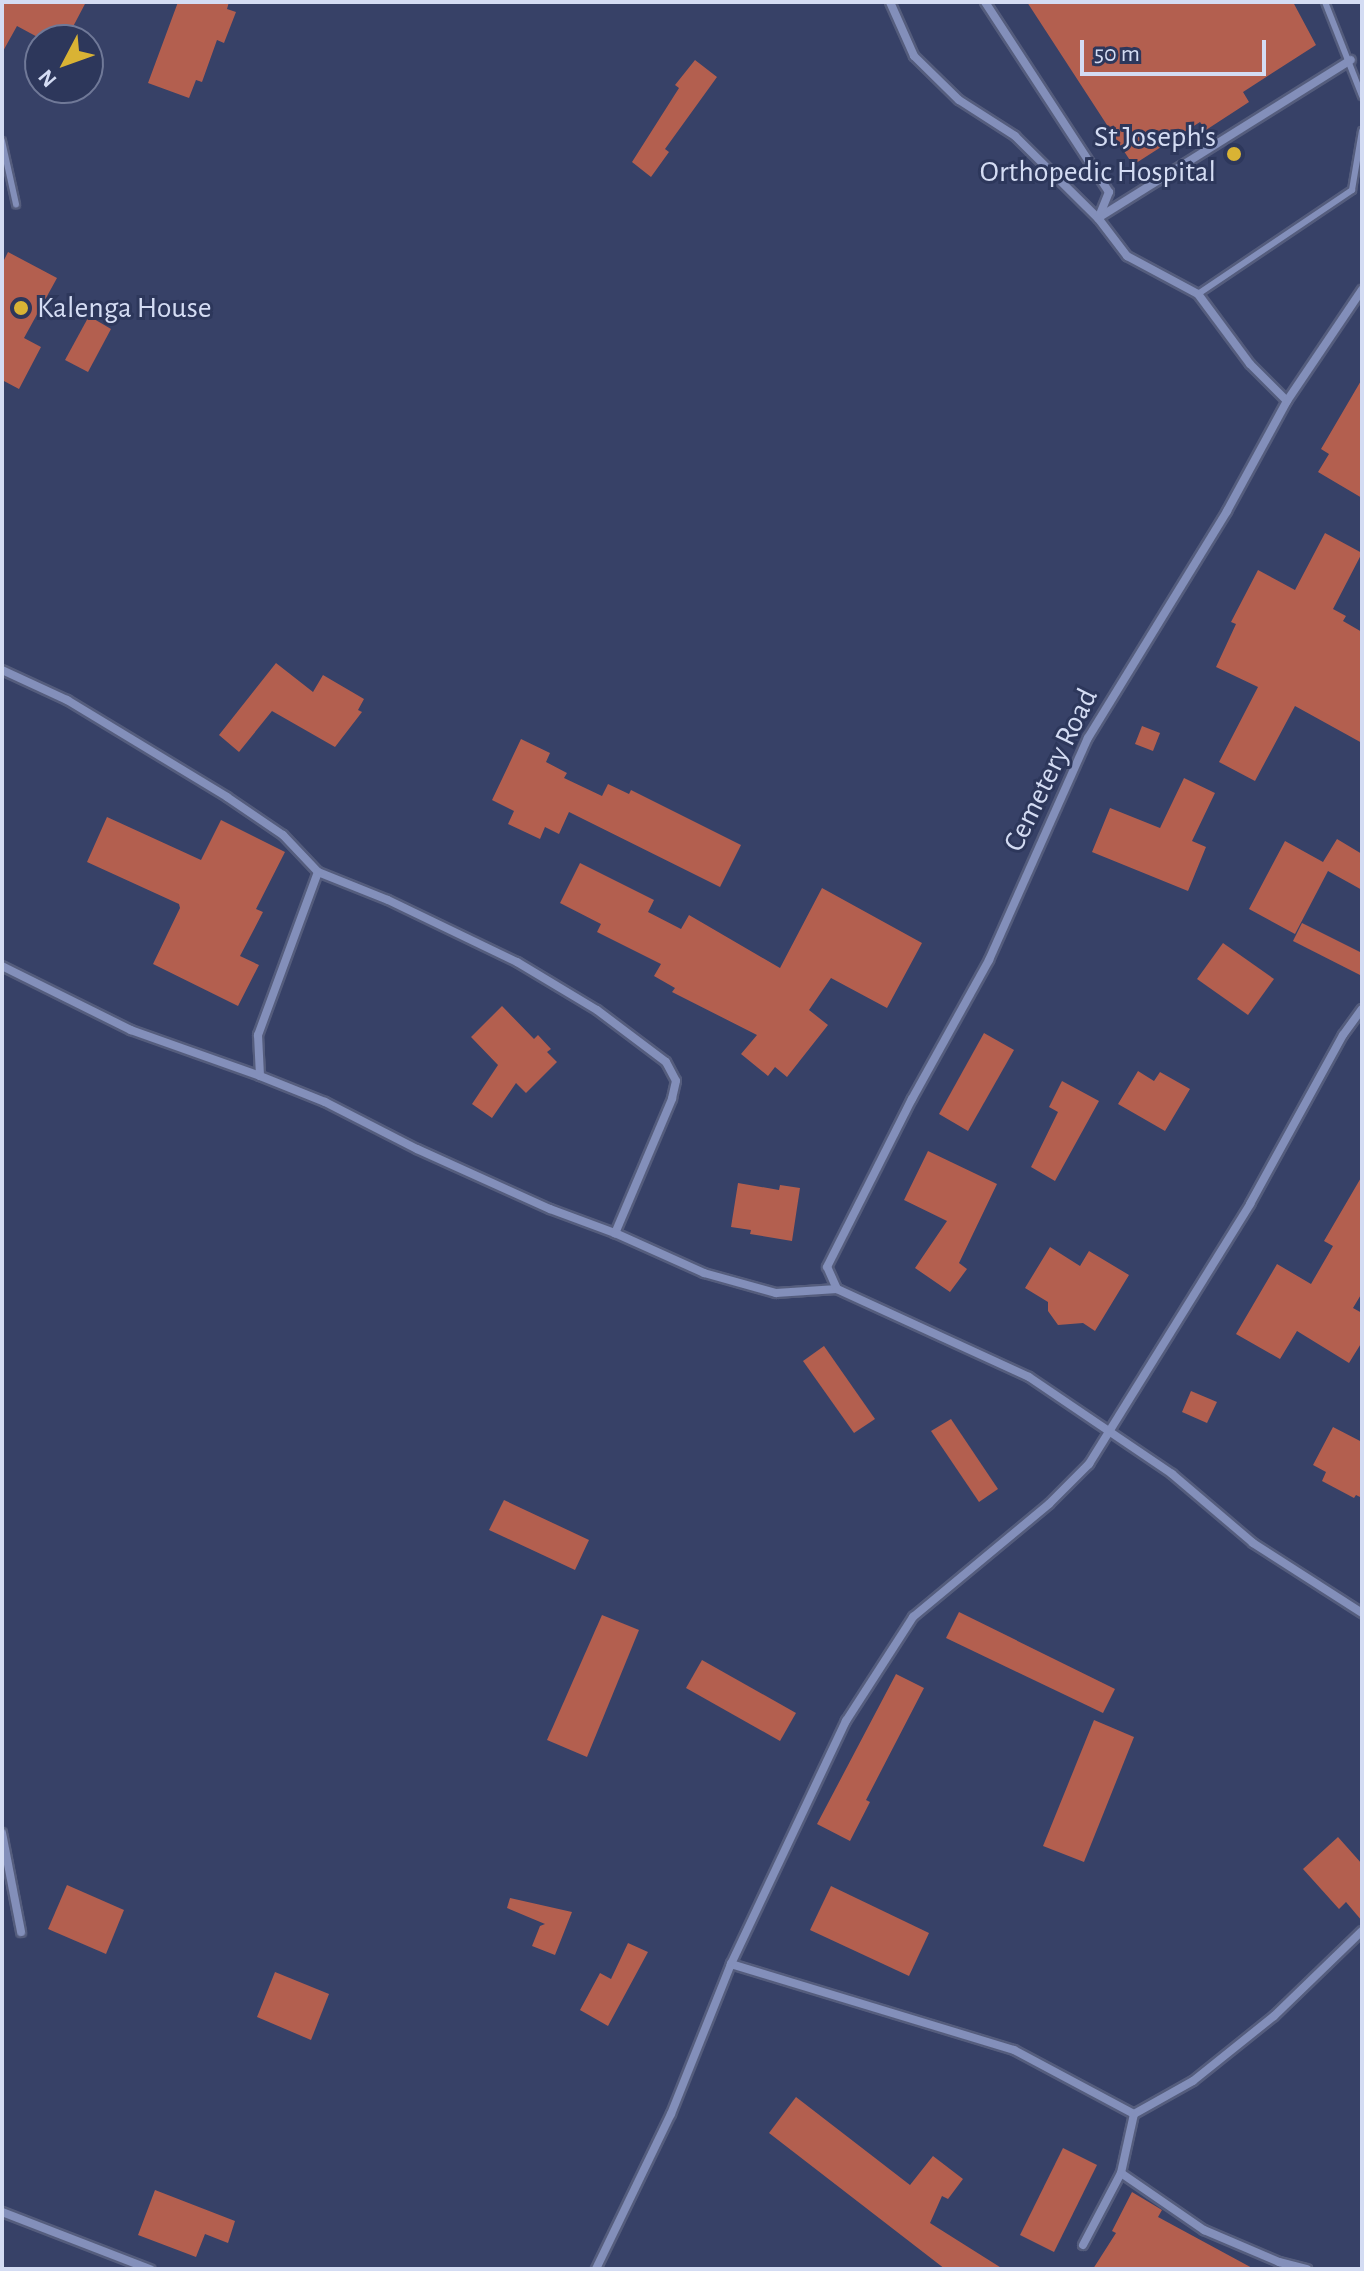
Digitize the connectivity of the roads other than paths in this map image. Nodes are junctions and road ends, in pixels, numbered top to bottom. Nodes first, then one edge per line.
1 (890, 2) edge
2 (985, 2) edge
3 (1325, 2) edge
4 (1351, 60) junction
5 (1362, 96) edge
6 (1362, 131) edge
7 (2, 141) edge
8 (16, 204) dead end
9 (1098, 218) junction
10 (1362, 290) edge
11 (1198, 294) junction
12 (1287, 401) junction
13 (2, 670) edge
14 (318, 872) junction
15 (2, 966) edge
16 (1362, 1009) edge
17 (260, 1076) junction
18 (615, 1233) junction
19 (837, 1289) junction
20 (1109, 1434) junction
21 (1362, 1613) edge
22 (2, 1833) edge
23 (1362, 1931) edge
24 (21, 1932) dead end
25 (731, 1964) junction
26 (1134, 2114) junction
27 (1121, 2173) junction
28 (2, 2212) edge
29 (1083, 2245) dead end
30 (150, 2269) edge
31 (596, 2269) edge
32 (1307, 2269) edge

1 - 9 street
2 - 9 street
3 - 4 lane
4 - 5 lane
4 - 9 street
6 - 11 lane
7 - 8 lane
9 - 11 street
10 - 12 street, Cemetery Road
11 - 12 street
12 - 19 street, Cemetery Road
13 - 14 street
14 - 17 street
14 - 18 street
15 - 17 street
16 - 20 street
17 - 18 street
18 - 19 street
19 - 20 street
20 - 21 street
20 - 25 street
22 - 24 street
23 - 26 street
25 - 26 street
25 - 31 street
26 - 27 street
27 - 29 street
27 - 32 street
28 - 30 street

